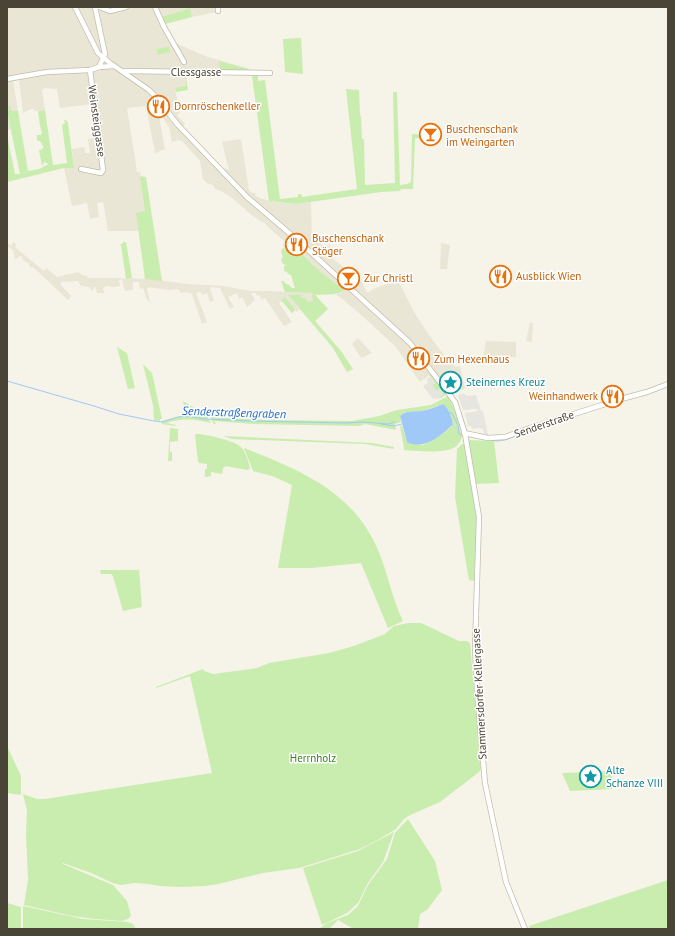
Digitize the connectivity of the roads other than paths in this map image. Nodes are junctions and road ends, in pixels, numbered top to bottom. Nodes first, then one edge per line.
1 (75, 7) edge
2 (95, 7) edge
3 (99, 7) edge
4 (126, 7) edge
5 (155, 7) edge
6 (103, 58) junction
7 (184, 62) dead end
8 (114, 66) junction
9 (100, 67) junction
10 (90, 70) junction
11 (122, 71) junction
12 (270, 73) dead end
13 (7, 79) edge
14 (81, 169) dead end
15 (668, 384) edge
16 (465, 435) junction
17 (525, 929) edge

1 - 6 street
2 - 6 street
3 - 4 street
5 - 7 street
6 - 8 street, Stammersdorfer Kellergasse
6 - 9 street
8 - 9 street
8 - 11 street, Stammersdorfer Kellergasse
9 - 10 street
10 - 13 street
10 - 14 street, Weinsteiggasse
11 - 12 street, Clessgasse
11 - 16 street, Stammersdorfer Kellergasse
15 - 16 street, Senderstraße
16 - 17 street, Stammersdorfer Kellergasse

